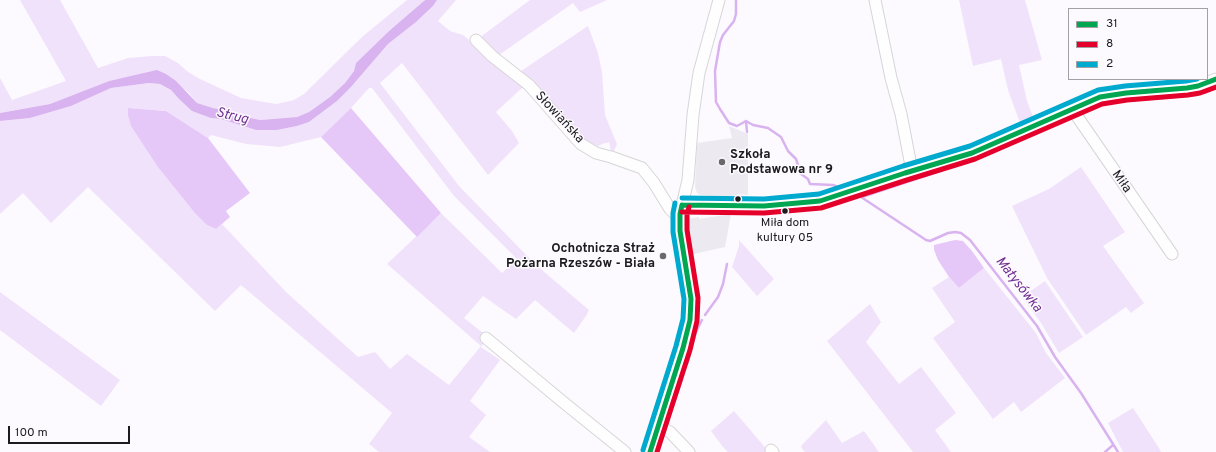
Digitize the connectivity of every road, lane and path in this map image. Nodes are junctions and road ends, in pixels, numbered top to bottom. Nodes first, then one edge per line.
1 (719, 0) edge
2 (875, 0) edge
3 (476, 40) dead end
4 (1216, 79) edge
5 (1072, 109) junction
6 (912, 170) junction
7 (681, 210) junction
8 (1172, 254) dead end
9 (486, 338) dead end
10 (658, 426) junction
11 (625, 452) edge
12 (650, 452) edge
13 (689, 452) edge

1 - 7 street
2 - 6 street
3 - 7 street, Słowiańska
4 - 5 street
5 - 6 street
5 - 8 street, Miła
6 - 7 street
7 - 10 street
9 - 11 street
10 - 12 street
10 - 13 street

